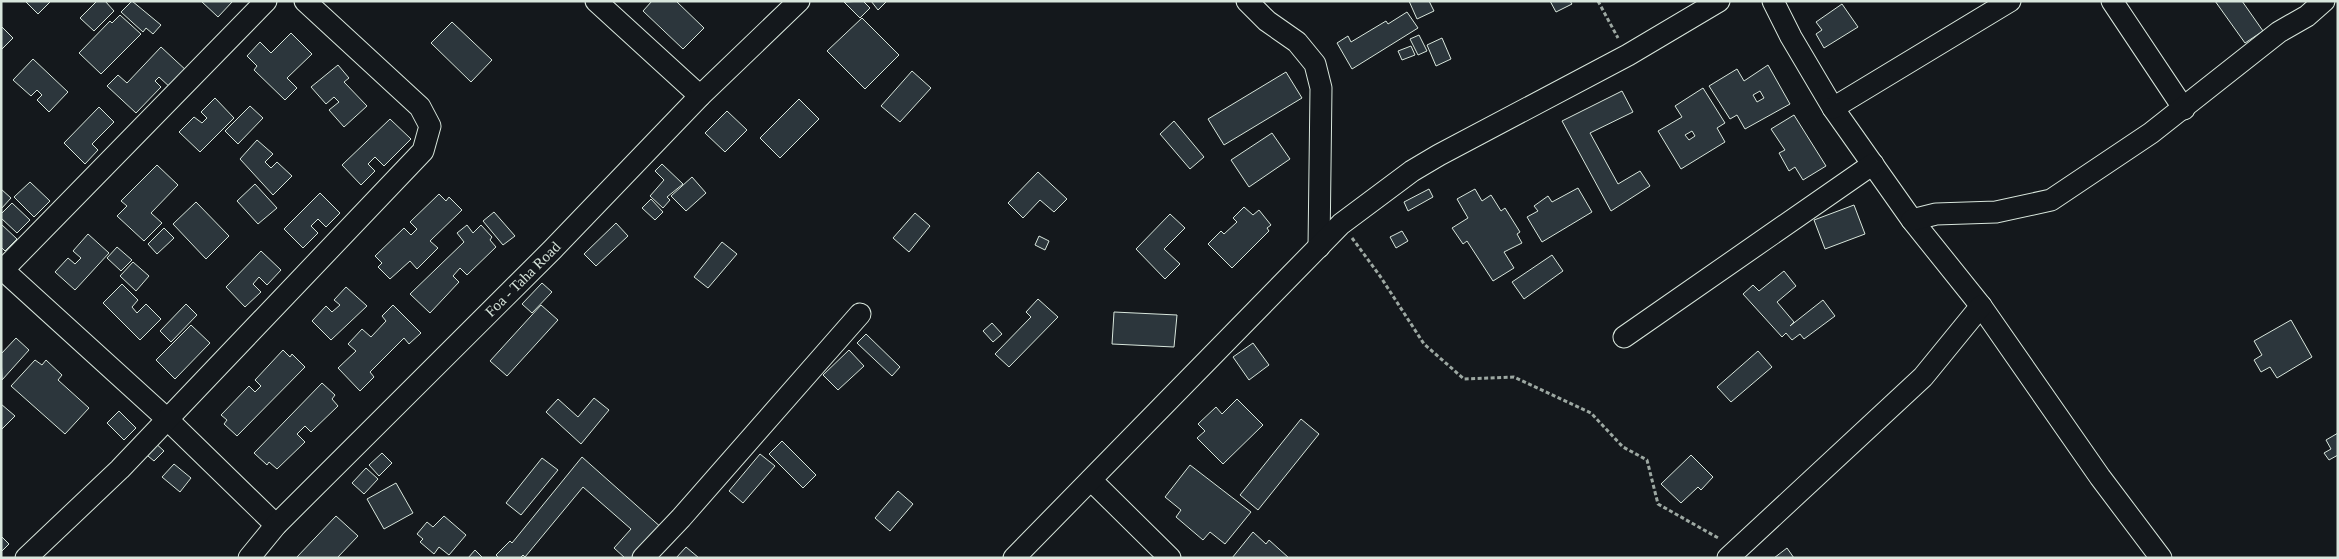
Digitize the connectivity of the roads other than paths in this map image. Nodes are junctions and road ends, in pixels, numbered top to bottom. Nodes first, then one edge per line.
1 (266, 1) edge
2 (305, 1) edge
3 (596, 1) edge
4 (799, 1) edge
5 (1247, 1) edge
6 (1720, 1) edge
7 (1773, 1) edge
8 (2010, 1) edge
9 (2112, 1) edge
10 (2324, 1) edge
11 (700, 96) junction
12 (1833, 108) junction
13 (2184, 108) junction
14 (1873, 164) junction
15 (1912, 220) junction
16 (1319, 247) junction
17 (2, 269) edge
18 (1981, 306) junction
19 (860, 314) dead end
20 (1624, 337) dead end
21 (166, 418) junction
22 (1091, 480) junction
23 (276, 525) junction
24 (1731, 556) edge
25 (26, 558) edge
26 (248, 558) edge
27 (643, 558) edge
28 (1014, 558) edge
29 (1170, 558) edge
30 (2161, 558) edge

1 - 17 street
2 - 21 street
3 - 11 street
4 - 11 street, Foa - Taha Road
5 - 16 street
6 - 16 street
7 - 12 street
8 - 12 street
9 - 13 street
10 - 13 street
11 - 23 street, Foa - Taha Road
12 - 14 street
13 - 15 street
14 - 15 street
14 - 20 street
15 - 18 street
16 - 22 street
17 - 21 street
18 - 24 street
18 - 30 street
19 - 27 street
21 - 23 street
21 - 25 street
22 - 28 street
22 - 29 street
23 - 26 street, Foa - Taha Road

